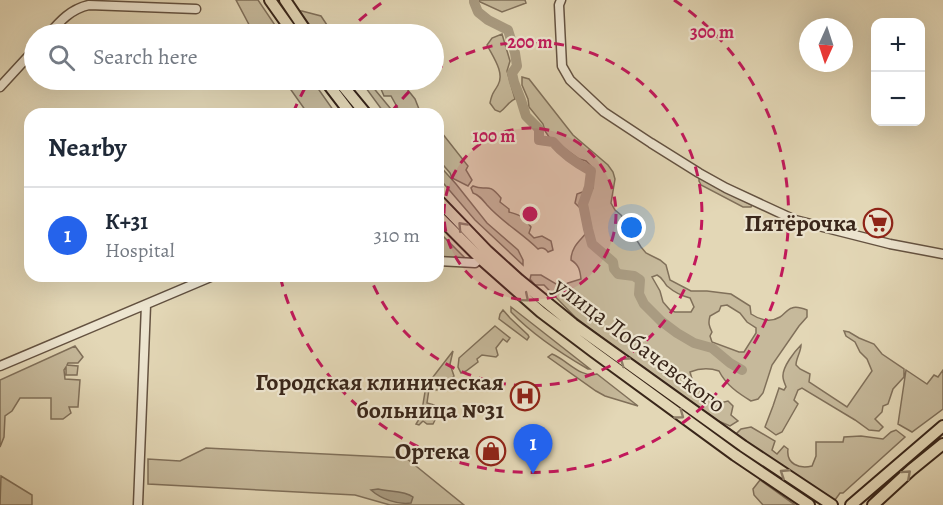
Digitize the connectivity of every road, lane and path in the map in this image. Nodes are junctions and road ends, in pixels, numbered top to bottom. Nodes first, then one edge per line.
1 (270, 0) edge
2 (285, 0) edge
3 (561, 0) edge
4 (196, 9) dead end
5 (58, 24) edge
6 (287, 24) edge
7 (301, 24) edge
8 (24, 61) edge
9 (0, 87) edge
10 (333, 90) edge
11 (346, 90) edge
12 (346, 108) edge
13 (361, 108) edge
14 (444, 207) edge
15 (444, 221) edge
16 (943, 254) edge
17 (484, 255) junction
18 (444, 261) edge
19 (199, 282) edge
20 (146, 305) junction
21 (0, 366) edge
22 (943, 426) edge
23 (943, 444) edge
24 (138, 505) edge
25 (809, 505) edge
26 (832, 505) edge
27 (851, 505) edge
28 (873, 505) edge

1 - 6 main road
2 - 7 main road
3 - 16 street
4 - 5 street
8 - 9 street
10 - 12 main road
11 - 13 main road
17 -> 14 main road, улица Лобачевского
15 - 17 main road, улица Лобачевского
17 - 18 street
17 -> 25 main road, улица Лобачевского
26 -> 17 main road, улица Лобачевского
19 - 20 street
20 - 21 street
20 - 24 street
22 - 27 main road
28 -> 23 main road

